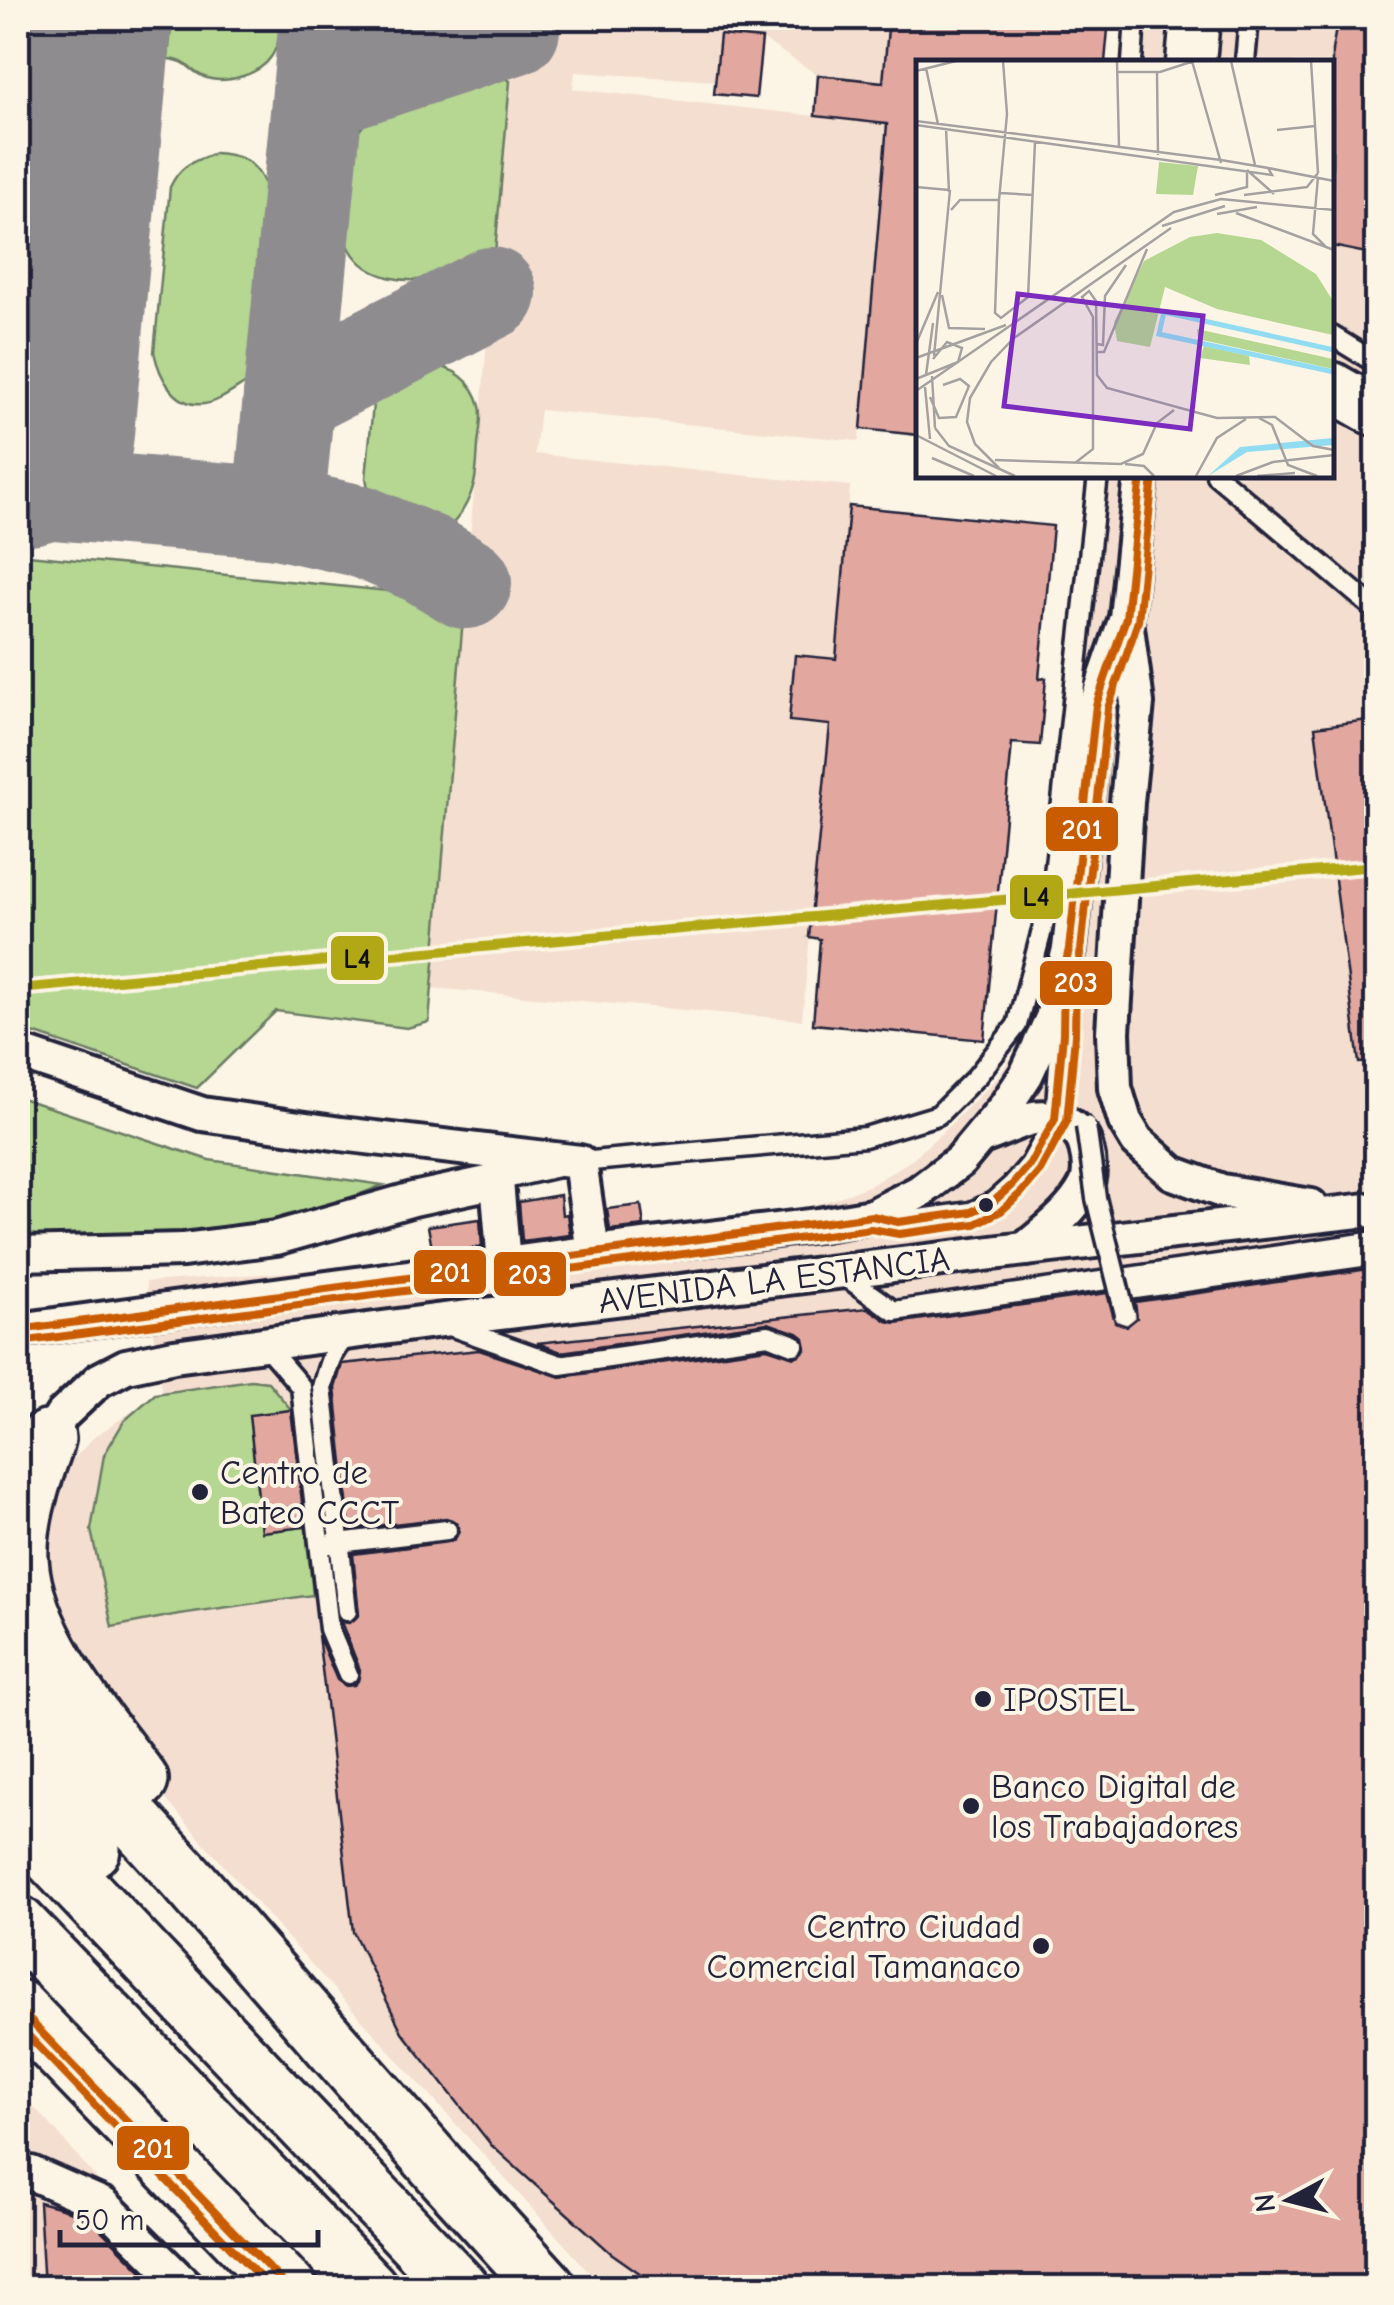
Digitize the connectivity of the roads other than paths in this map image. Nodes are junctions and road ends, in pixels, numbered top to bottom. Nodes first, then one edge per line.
1 (1135, 18) edge
2 (1195, 18) edge
3 (1249, 18) edge
4 (1132, 60) edge
5 (1191, 60) edge
6 (1245, 60) edge
7 (1334, 337) edge
8 (1376, 363) edge
9 (1334, 388) edge
10 (1376, 412) edge
11 (1098, 478) edge
12 (1141, 478) edge
13 (1220, 478) edge
14 (1376, 610) edge
15 (1126, 618) junction
16 (1064, 971) junction
17 (18, 1052) edge
18 (1071, 1123) junction
19 (980, 1138) junction
20 (580, 1162) junction
21 (497, 1181) junction
22 (1365, 1211) edge
23 (872, 1216) junction
24 (1376, 1241) edge
25 (1025, 1249) junction
26 (593, 1252) junction
27 (18, 1254) edge
28 (1376, 1256) edge
29 (504, 1264) junction
30 (838, 1272) junction
31 (1121, 1291) junction
32 (1124, 1314) dead end
33 (435, 1321) junction
34 (18, 1330) edge
35 (357, 1331) junction
36 (794, 1344) dead end
37 (252, 1346) junction
38 (32, 1453) edge
39 (448, 1530) dead end
40 (340, 1543) junction
41 (320, 1546) junction
42 (347, 1610) dead end
43 (348, 1674) dead end
44 (18, 1693) edge
45 (18, 1764) edge
46 (18, 1822) edge
47 (187, 1879) junction
48 (18, 1924) edge
49 (145, 1954) junction
50 (18, 2008) edge
51 (22, 2169) edge
52 (188, 2288) edge
53 (288, 2288) edge
54 (369, 2288) edge
55 (460, 2288) edge
56 (548, 2288) edge

1 - 4 lane
2 - 5 street
3 - 6 lane
7 - 8 lane
9 - 10 street
11 - 20 lane
12 - 15 street, AVENIDA LA ESTANCIA
13 - 14 lane
15 - 16 street, AVENIDA LA ESTANCIA
15 - 22 street, AVENIDA LA ESTANCIA
16 - 18 lane
16 - 19 street, AVENIDA LA ESTANCIA
17 - 20 street
18 - 19 street
18 - 23 lane
18 - 25 street
18 - 31 lane, bridge
19 - 23 street, AVENIDA LA ESTANCIA
20 - 21 lane
20 - 26 street
21 - 27 street
21 - 29 street
22 - 25 street, AVENIDA LA ESTANCIA
23 - 26 street, AVENIDA LA ESTANCIA
24 - 30 lane
25 - 30 street, AVENIDA LA ESTANCIA
26 - 29 street, AVENIDA LA ESTANCIA
28 - 31 lane
29 - 34 street, AVENIDA LA ESTANCIA
30 - 33 street, AVENIDA LA ESTANCIA
31 - 32 lane, bridge
33 - 35 street, AVENIDA LA ESTANCIA
33 - 36 lane
35 - 37 street, AVENIDA LA ESTANCIA
35 - 40 lane
37 - 38 street, AVENIDA LA ESTANCIA
37 - 41 lane
38 - 47 highway
39 - 40 lane
40 - 41 lane
40 - 42 lane
41 - 43 lane
44 - 47 highway
45 - 49 highway
46 - 49 highway
47 - 56 highway
48 - 54 highway
49 - 55 highway
50 - 53 highway
51 - 52 street

